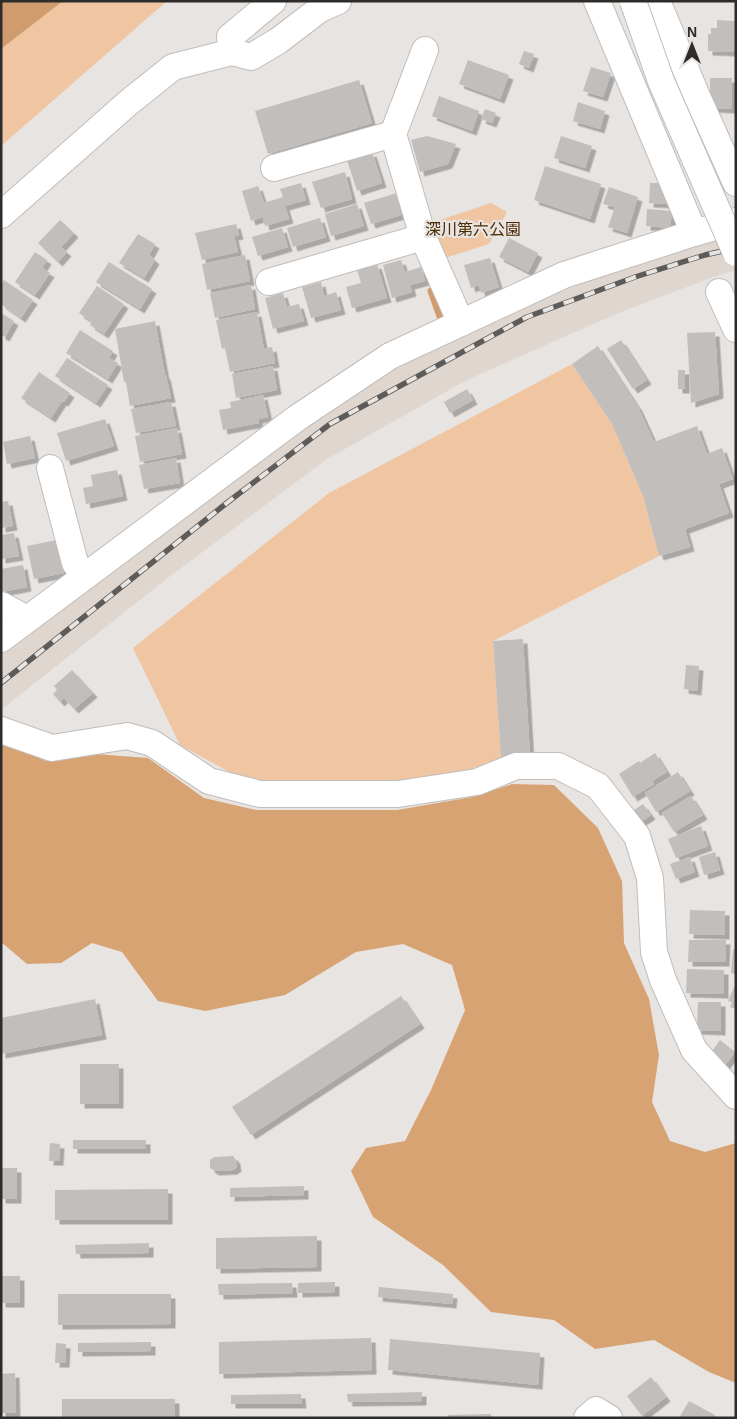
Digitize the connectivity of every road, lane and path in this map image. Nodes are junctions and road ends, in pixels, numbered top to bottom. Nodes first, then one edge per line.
1 (273, 1) edge
2 (338, 1) edge
3 (597, 1) edge
4 (633, 1) edge
5 (657, 1) edge
6 (425, 50) dead end
7 (232, 52) junction
8 (393, 134) junction
9 (274, 168) dead end
10 (736, 182) edge
11 (1, 215) edge
12 (736, 221) edge
13 (694, 233) junction
14 (423, 236) junction
15 (736, 253) edge
16 (270, 282) dead end
17 (719, 292) dead end
18 (461, 323) junction
19 (736, 329) edge
20 (50, 468) dead end
21 (85, 576) junction
22 (1, 604) edge
23 (10, 630) edge
24 (1, 730) edge
25 (736, 1096) edge
26 (587, 1418) edge
27 (609, 1418) edge

1 - 7 street
2 - 7 street
3 - 13 street
4 - 15 street, bridge
5 - 10 street
6 - 8 street
7 - 11 street
8 - 9 street
8 - 14 street
12 - 13 street
13 - 18 street
14 - 16 street
14 - 18 street
17 - 19 street
18 - 21 street
20 - 21 street
21 - 23 street
22 - 23 street
24 - 25 street
26 - 27 street

